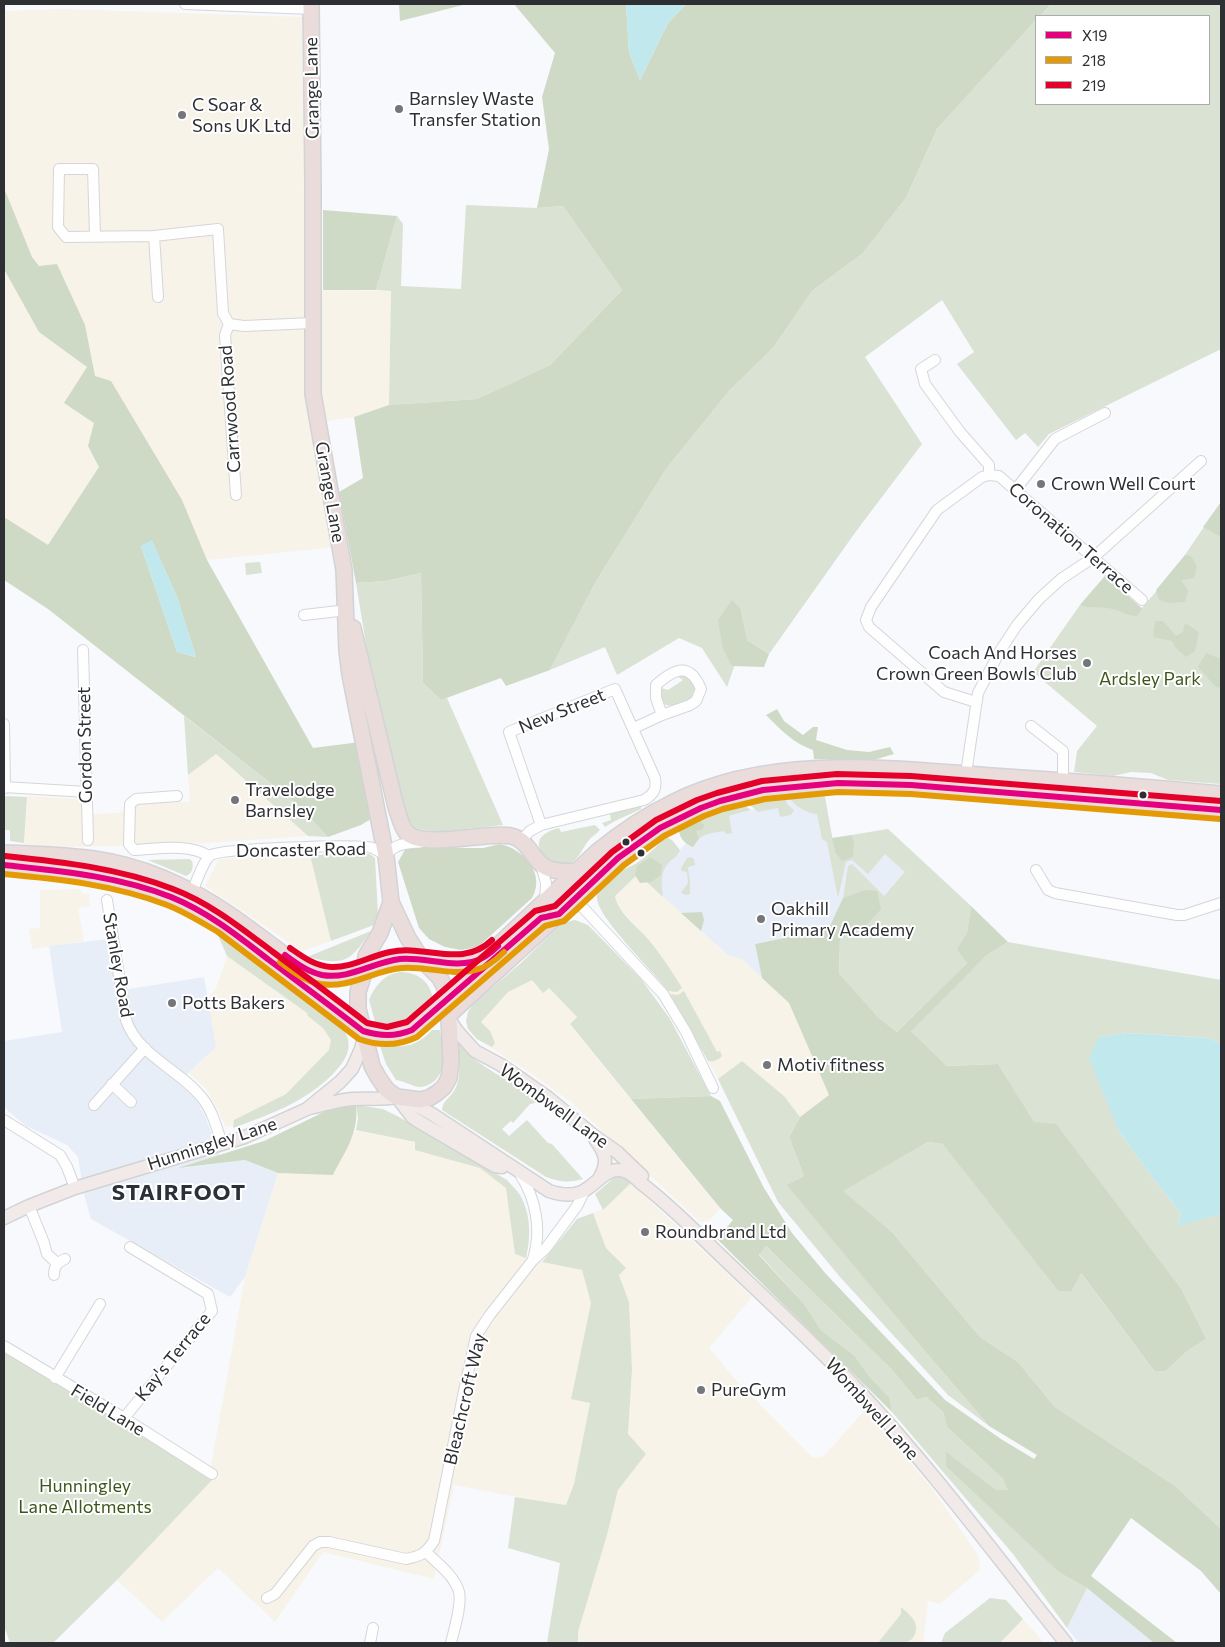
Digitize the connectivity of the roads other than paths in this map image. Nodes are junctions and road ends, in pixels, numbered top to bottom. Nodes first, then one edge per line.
1 (185, 4) edge
2 (311, 6) edge
3 (95, 235) junction
4 (154, 236) junction
5 (158, 297) dead end
6 (312, 323) junction
7 (229, 324) junction
8 (935, 360) dead end
9 (1106, 413) dead end
10 (1201, 461) dead end
11 (994, 476) junction
12 (1016, 489) junction
13 (236, 495) dead end
14 (1094, 557) junction
15 (1142, 600) dead end
16 (347, 610) junction
17 (304, 615) dead end
18 (83, 650) dead end
19 (976, 702) junction
20 (662, 715) junction
21 (4, 724) edge
22 (1031, 726) dead end
23 (634, 728) junction
24 (965, 781) junction
25 (1063, 781) junction
26 (4, 787) edge
27 (87, 792) junction
28 (1221, 794) edge
29 (177, 796) dead end
30 (1221, 810) edge
31 (541, 825) junction
32 (88, 840) dead end
33 (446, 840) junction
34 (521, 840) junction
35 (4, 853) edge
36 (209, 856) junction
37 (386, 856) junction
38 (4, 865) edge
39 (541, 865) junction
40 (1036, 870) dead end
41 (578, 871) junction
42 (192, 892) junction
43 (574, 898) junction
44 (107, 900) dead end
45 (391, 902) junction
46 (545, 902) junction
47 (1221, 903) edge
48 (559, 914) junction
49 (528, 918) junction
50 (422, 960) junction
51 (365, 970) junction
52 (448, 998) junction
53 (449, 1017) junction
54 (364, 1034) junction
55 (145, 1048) junction
56 (112, 1084) junction
57 (713, 1088) dead end
58 (402, 1099) junction
59 (131, 1102) dead end
60 (94, 1105) dead end
61 (307, 1109) junction
62 (4, 1120) edge
63 (592, 1135) junction
64 (222, 1144) junction
65 (625, 1171) joint
66 (518, 1172) junction
67 (600, 1177) junction
68 (75, 1188) junction
69 (585, 1190) junction
70 (657, 1195) junction
71 (29, 1206) junction
72 (4, 1218) edge
73 (130, 1247) dead end
74 (533, 1260) junction
75 (54, 1275) dead end
76 (100, 1304) dead end
77 (4, 1346) edge
78 (55, 1378) junction
79 (124, 1418) junction
80 (212, 1474) dead end
81 (426, 1552) junction
82 (267, 1598) dead end
83 (373, 1628) dead end
84 (370, 1643) edge
85 (451, 1643) edge
86 (1066, 1643) edge

1 - 2 street
2 - 6 highway, Grange Lane
3 - 3 street, Carrwood Road
3 - 4 street, Carrwood Road
4 - 5 street
4 - 7 street, Carrwood Road
6 - 7 street, Carrwood Road
6 - 16 highway, Grange Lane
7 - 13 street, Carrwood Road
8 - 11 street
9 - 12 street
10 - 14 street
11 - 12 street, Coronation Terrace
11 - 19 street
12 - 14 street, Coronation Terrace
14 - 15 street, Coronation Terrace
14 - 19 street
16 - 17 street
16 - 33 highway
16 - 37 highway, Grange Lane
18 - 27 street, Gordon Street
19 - 24 street
20 - 20 street
20 - 23 street
21 - 26 street
22 - 25 street
23 - 31 street
23 - 31 street, New Street
24 - 25 highway
24 - 30 highway
24 - 41 highway
24 - 43 highway
25 - 28 highway
26 - 27 street
27 - 32 street, Gordon Street
29 - 36 street, Doncaster Road
31 - 34 street
33 - 34 highway
33 - 37 street, Doncaster Road
34 - 39 highway
35 - 42 highway
36 - 37 street, Doncaster Road
36 - 42 street
37 - 45 highway, Grange Lane
38 - 54 highway
39 - 41 highway
39 - 46 street
40 - 47 street
41 - 46 highway
42 - 51 highway
43 - 48 highway
43 - 49 highway
43 - 57 street
44 - 55 street, Stanley Road
45 - 50 highway
45 - 51 highway, Grange Lane
46 - 49 highway
48 - 52 highway
48 - 53 highway
49 - 50 highway
50 - 51 highway
50 - 52 highway
51 - 54 highway
52 - 53 highway
52 - 54 highway
53 - 58 highway
53 - 63 main road, Wombwell Lane
54 - 58 highway
54 - 61 main road, Hunningley Lane
55 - 56 street
55 - 64 street, Stanley Road
56 - 59 street
56 - 60 street
58 - 61 main road, Hunningley Lane
58 - 66 main road, Bleachcroft Way
61 - 64 main road, Hunningley Lane
62 - 68 street
63 - 67 main road
63 - 70 main road, Wombwell Lane
64 - 68 main road, Hunningley Lane
65 - 67 main road, Bleachcroft Way
65 - 70 main road, Wombwell Lane
66 - 69 main road, Bleachcroft Way
66 - 74 street, Bleachcroft Way
67 - 69 main road, Bleachcroft Way
68 - 71 main road, Hunningley Lane
69 - 74 street, Bleachcroft Way
70 - 86 main road, Wombwell Lane
71 - 72 main road, Hunningley Lane
71 - 75 street
73 - 79 street, Kay's Terrace
74 - 81 street, Bleachcroft Way
76 - 78 street
77 - 78 street, Field Lane
78 - 79 street, Field Lane
79 - 80 street, Field Lane
81 - 82 street
81 - 85 street
83 - 84 street

